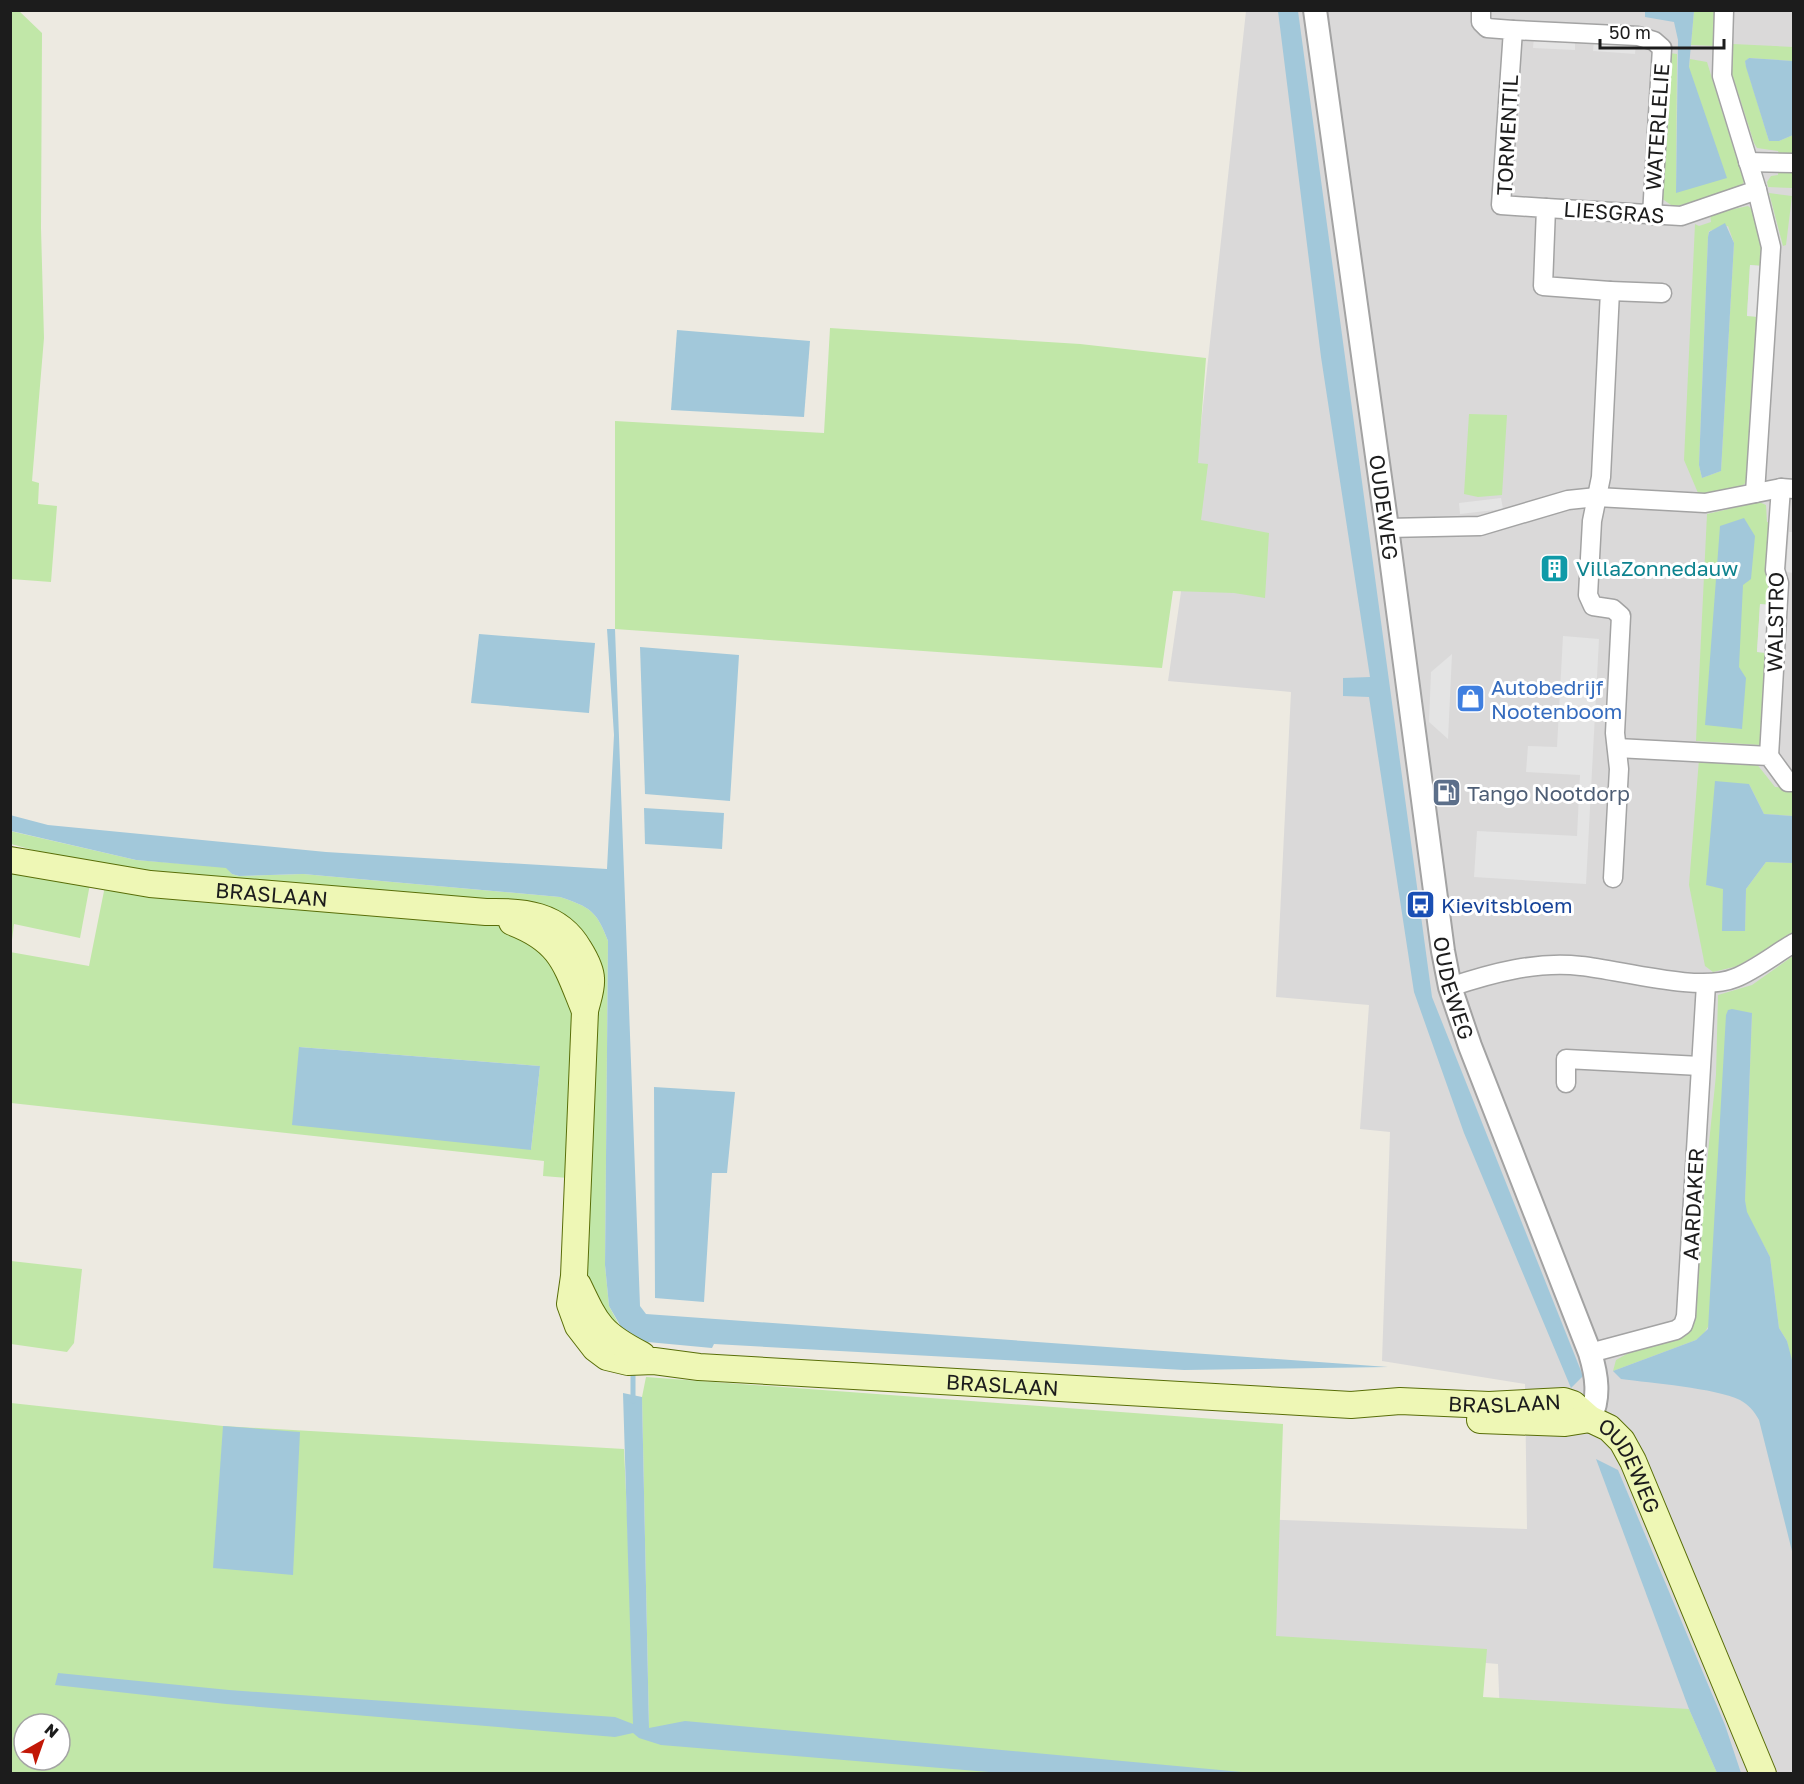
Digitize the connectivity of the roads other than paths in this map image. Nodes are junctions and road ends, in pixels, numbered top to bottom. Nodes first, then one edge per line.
1 (1315, 10) edge
2 (1481, 10) edge
3 (1724, 10) edge
4 (1513, 30) junction
5 (1748, 162) junction
6 (1794, 163) edge
7 (1757, 190) junction
8 (1546, 208) junction
9 (1652, 215) junction
10 (1610, 291) junction
11 (1662, 293) dead end
12 (1787, 488) edge
13 (1755, 493) junction
14 (1597, 497) junction
15 (1387, 528) junction
16 (1617, 748) junction
17 (1769, 756) junction
18 (1794, 782) edge
19 (10, 848) edge
20 (10, 860) edge
21 (58, 867) junction
22 (1613, 878) dead end
23 (1794, 943) edge
24 (1706, 984) junction
25 (1450, 987) junction
26 (1700, 1066) junction
27 (1566, 1083) dead end
28 (1590, 1353) junction
29 (1590, 1419) junction
30 (1766, 1769) edge

1 - 15 street, OUDEWEG
2 - 4 street
3 - 5 street
4 - 8 street, TORMENTIL
4 - 9 street, WATERLELIE
5 - 6 street
5 - 7 street
7 - 9 street, LIESGRAS
7 - 13 street
8 - 9 street, LIESGRAS
8 - 10 street
10 - 11 street
10 - 14 street
12 - 13 street
12 - 17 street, WALSTRO
13 - 14 street
14 - 15 street
14 - 16 street
15 - 25 street, OUDEWEG
16 - 17 street
16 - 22 street
17 - 18 street
19 - 21 main road, BRASLAAN
20 - 21 main road, BRASLAAN
21 - 29 main road, BRASLAAN
23 - 24 street
24 - 25 street
24 - 26 street, AARDAKER
25 - 28 street, OUDEWEG
26 - 27 street
26 - 28 street, AARDAKER
28 - 29 street, OUDEWEG
29 - 30 main road, OUDEWEG

